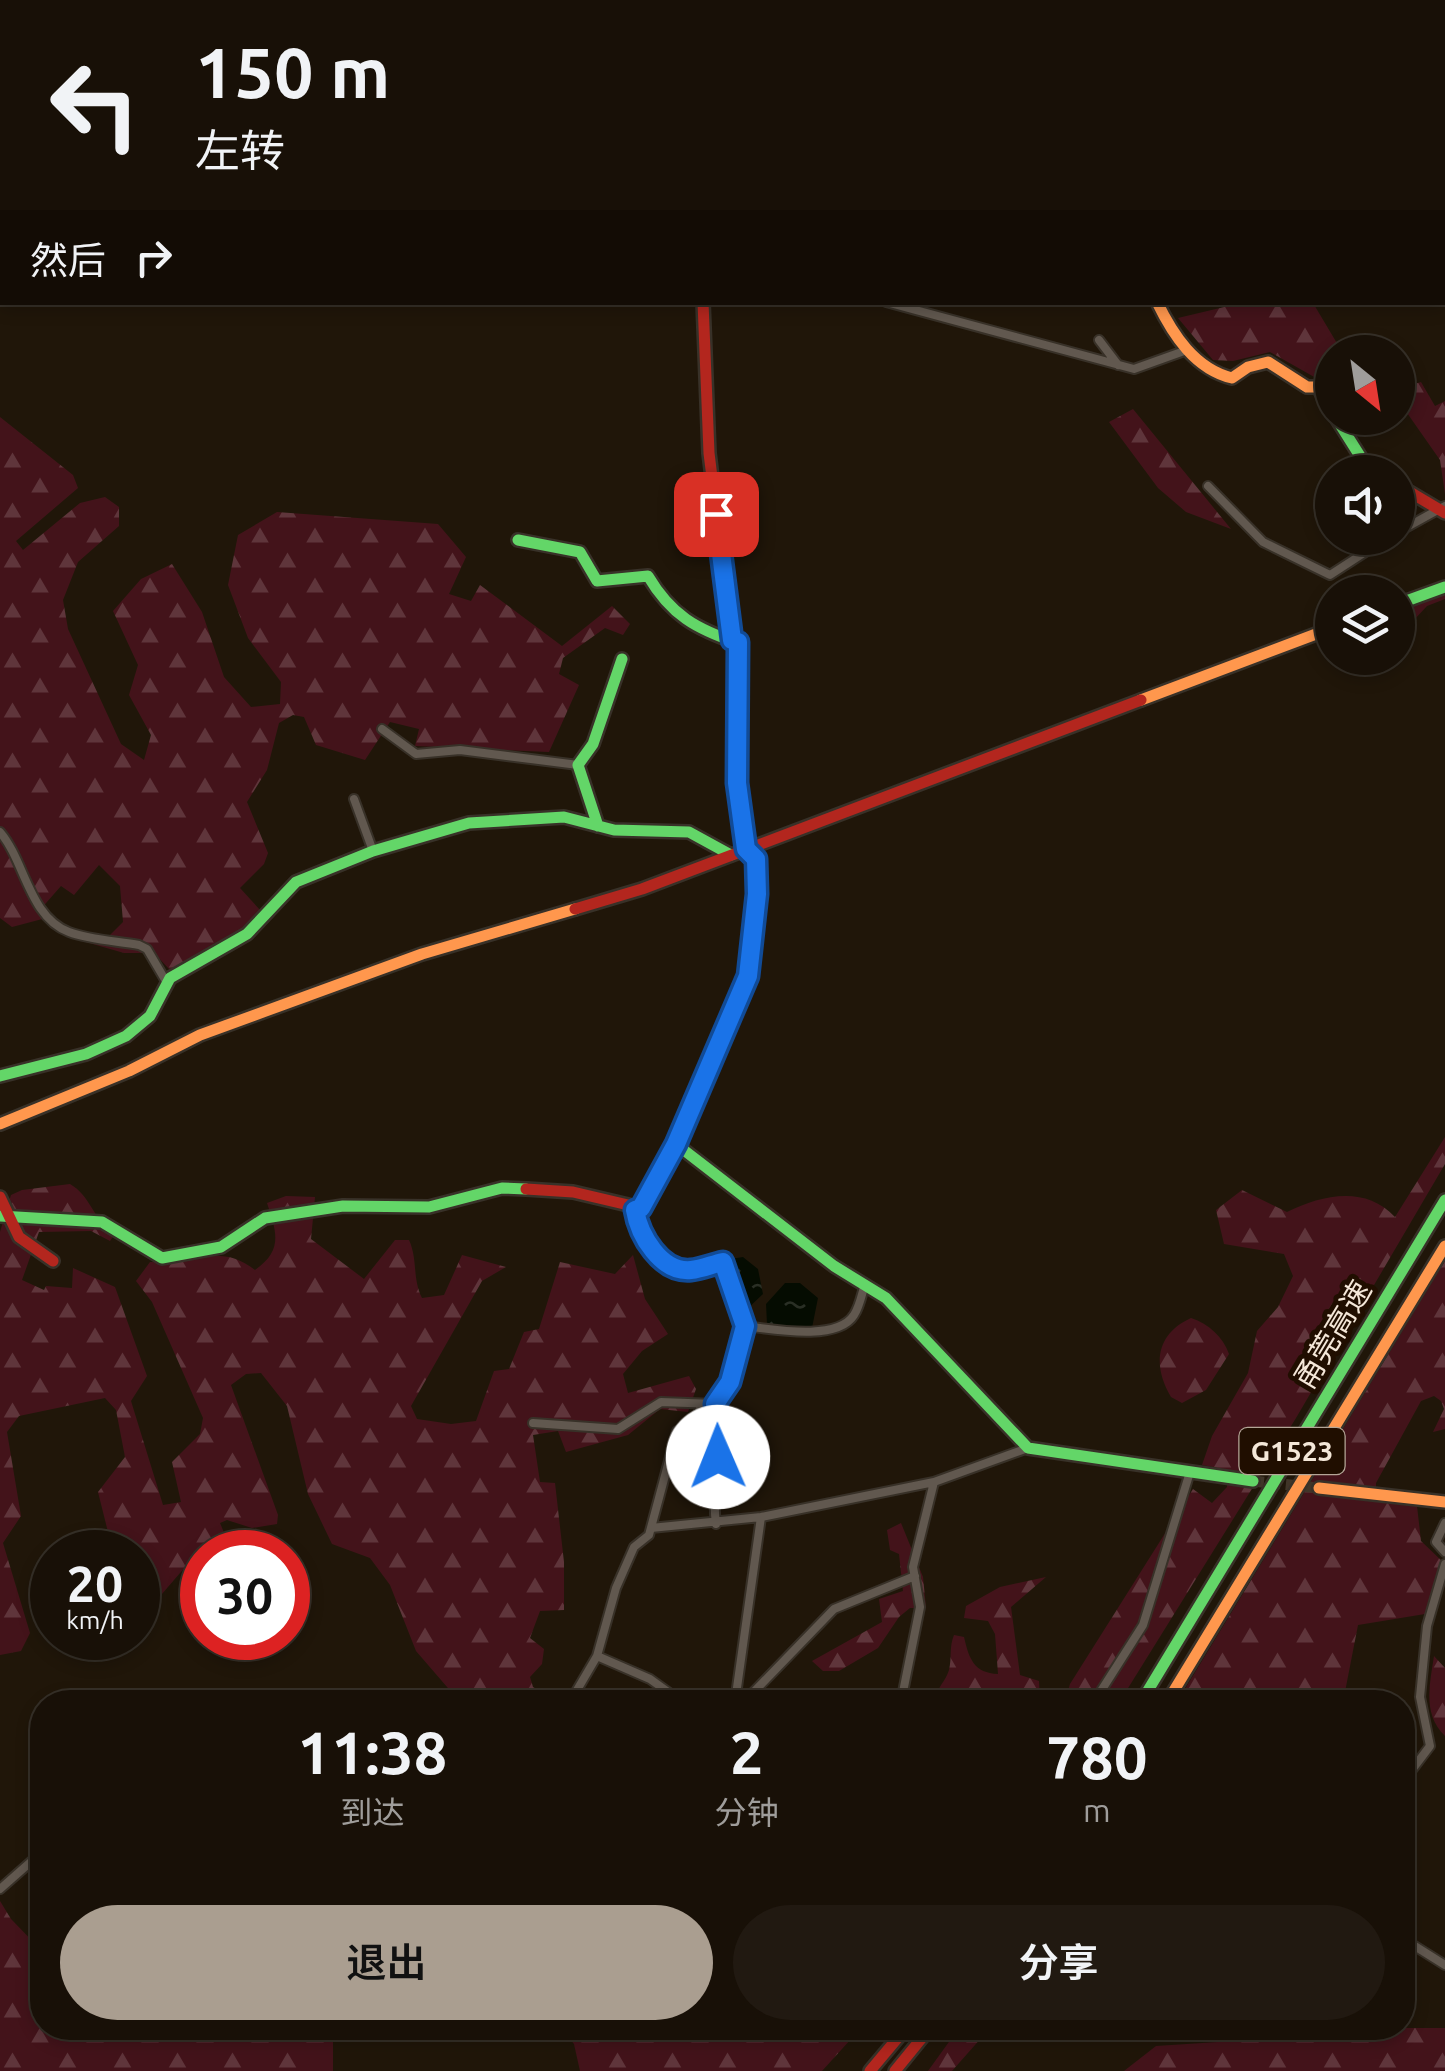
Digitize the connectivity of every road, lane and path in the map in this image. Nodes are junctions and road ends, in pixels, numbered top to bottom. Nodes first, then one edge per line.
1 (702, 305) edge
2 (897, 305) edge
3 (1159, 305) edge
4 (1099, 340) dead end
5 (1187, 350) junction
6 (1118, 365) junction
7 (1315, 386) edge
8 (1208, 486) dead end
9 (1415, 494) edge
10 (1444, 509) edge
11 (1415, 524) edge
12 (518, 540) dead end
13 (1360, 555) edge
14 (1445, 587) edge
15 (1415, 598) edge
16 (1315, 634) edge
17 (732, 640) junction
18 (622, 659) dead end
19 (382, 729) dead end
20 (578, 765) junction
21 (354, 799) dead end
22 (598, 826) junction
23 (0, 832) edge
24 (746, 849) junction
25 (373, 852) junction
26 (731, 855) junction
27 (167, 982) junction
28 (0, 1076) edge
29 (0, 1124) edge
30 (676, 1144) junction
31 (0, 1197) edge
32 (1445, 1200) edge
33 (635, 1210) junction
34 (2, 1215) edge
35 (1445, 1246) edge
36 (53, 1261) dead end
37 (865, 1284) junction
38 (745, 1326) junction
39 (702, 1404) junction
40 (715, 1404) junction
41 (533, 1424) dead end
42 (1028, 1448) junction
43 (1190, 1472) junction
44 (1253, 1481) tunnel mouth
45 (934, 1482) junction
46 (1320, 1488) tunnel mouth
47 (1445, 1502) edge
48 (761, 1518) junction
49 (1445, 1523) edge
50 (716, 1524) junction
51 (651, 1528) junction
52 (1445, 1552) edge
53 (1445, 1564) edge
54 (915, 1576) junction
55 (597, 1656) junction
56 (577, 1690) edge
57 (666, 1690) edge
58 (737, 1690) edge
59 (755, 1690) edge
60 (903, 1690) edge
61 (1102, 1690) edge
62 (1148, 1690) edge
63 (1175, 1690) edge
64 (1415, 1766) edge
65 (30, 1863) edge
66 (0, 1889) edge
67 (1415, 1946) edge
68 (1445, 1965) edge
69 (896, 2040) edge
70 (920, 2040) edge
71 (870, 2071) edge
72 (895, 2071) edge

1 - 17 main road
2 - 6 street
3 - 5 main road
4 - 6 street
5 - 6 street
5 - 7 main road
8 - 13 street
9 - 10 main road
10 - 11 street
12 - 17 main road
14 - 15 main road
16 - 24 main road
17 - 24 main road
18 - 20 main road
19 - 20 street
20 - 22 main road
21 - 25 street
22 - 25 main road
22 - 26 main road
23 - 27 street
24 - 26 main road
24 - 30 main road
25 - 27 main road
26 - 29 main road
27 - 28 main road
30 - 33 main road
30 - 37 main road
31 - 34 main road
32 - 62 main road, 甬莞高速 / G1523
33 - 34 main road
33 - 38 street
34 - 36 main road
35 - 63 main road, 甬莞高速 / G1523
37 - 38 street
37 - 42 main road
38 - 40 street
39 - 40 street
39 - 41 street
39 - 51 street
40 - 50 street
42 - 43 main road
42 - 45 street
43 - 44 main road
43 - 61 street
45 - 48 street
45 - 54 street
46 - 47 main road
48 - 50 street
48 - 58 street
49 - 52 street
50 - 51 street
51 - 55 street
53 - 64 street
54 - 59 street
54 - 60 street
55 - 56 street
55 - 57 street
65 - 66 street
67 - 68 street
69 - 71 main road
70 - 72 main road

